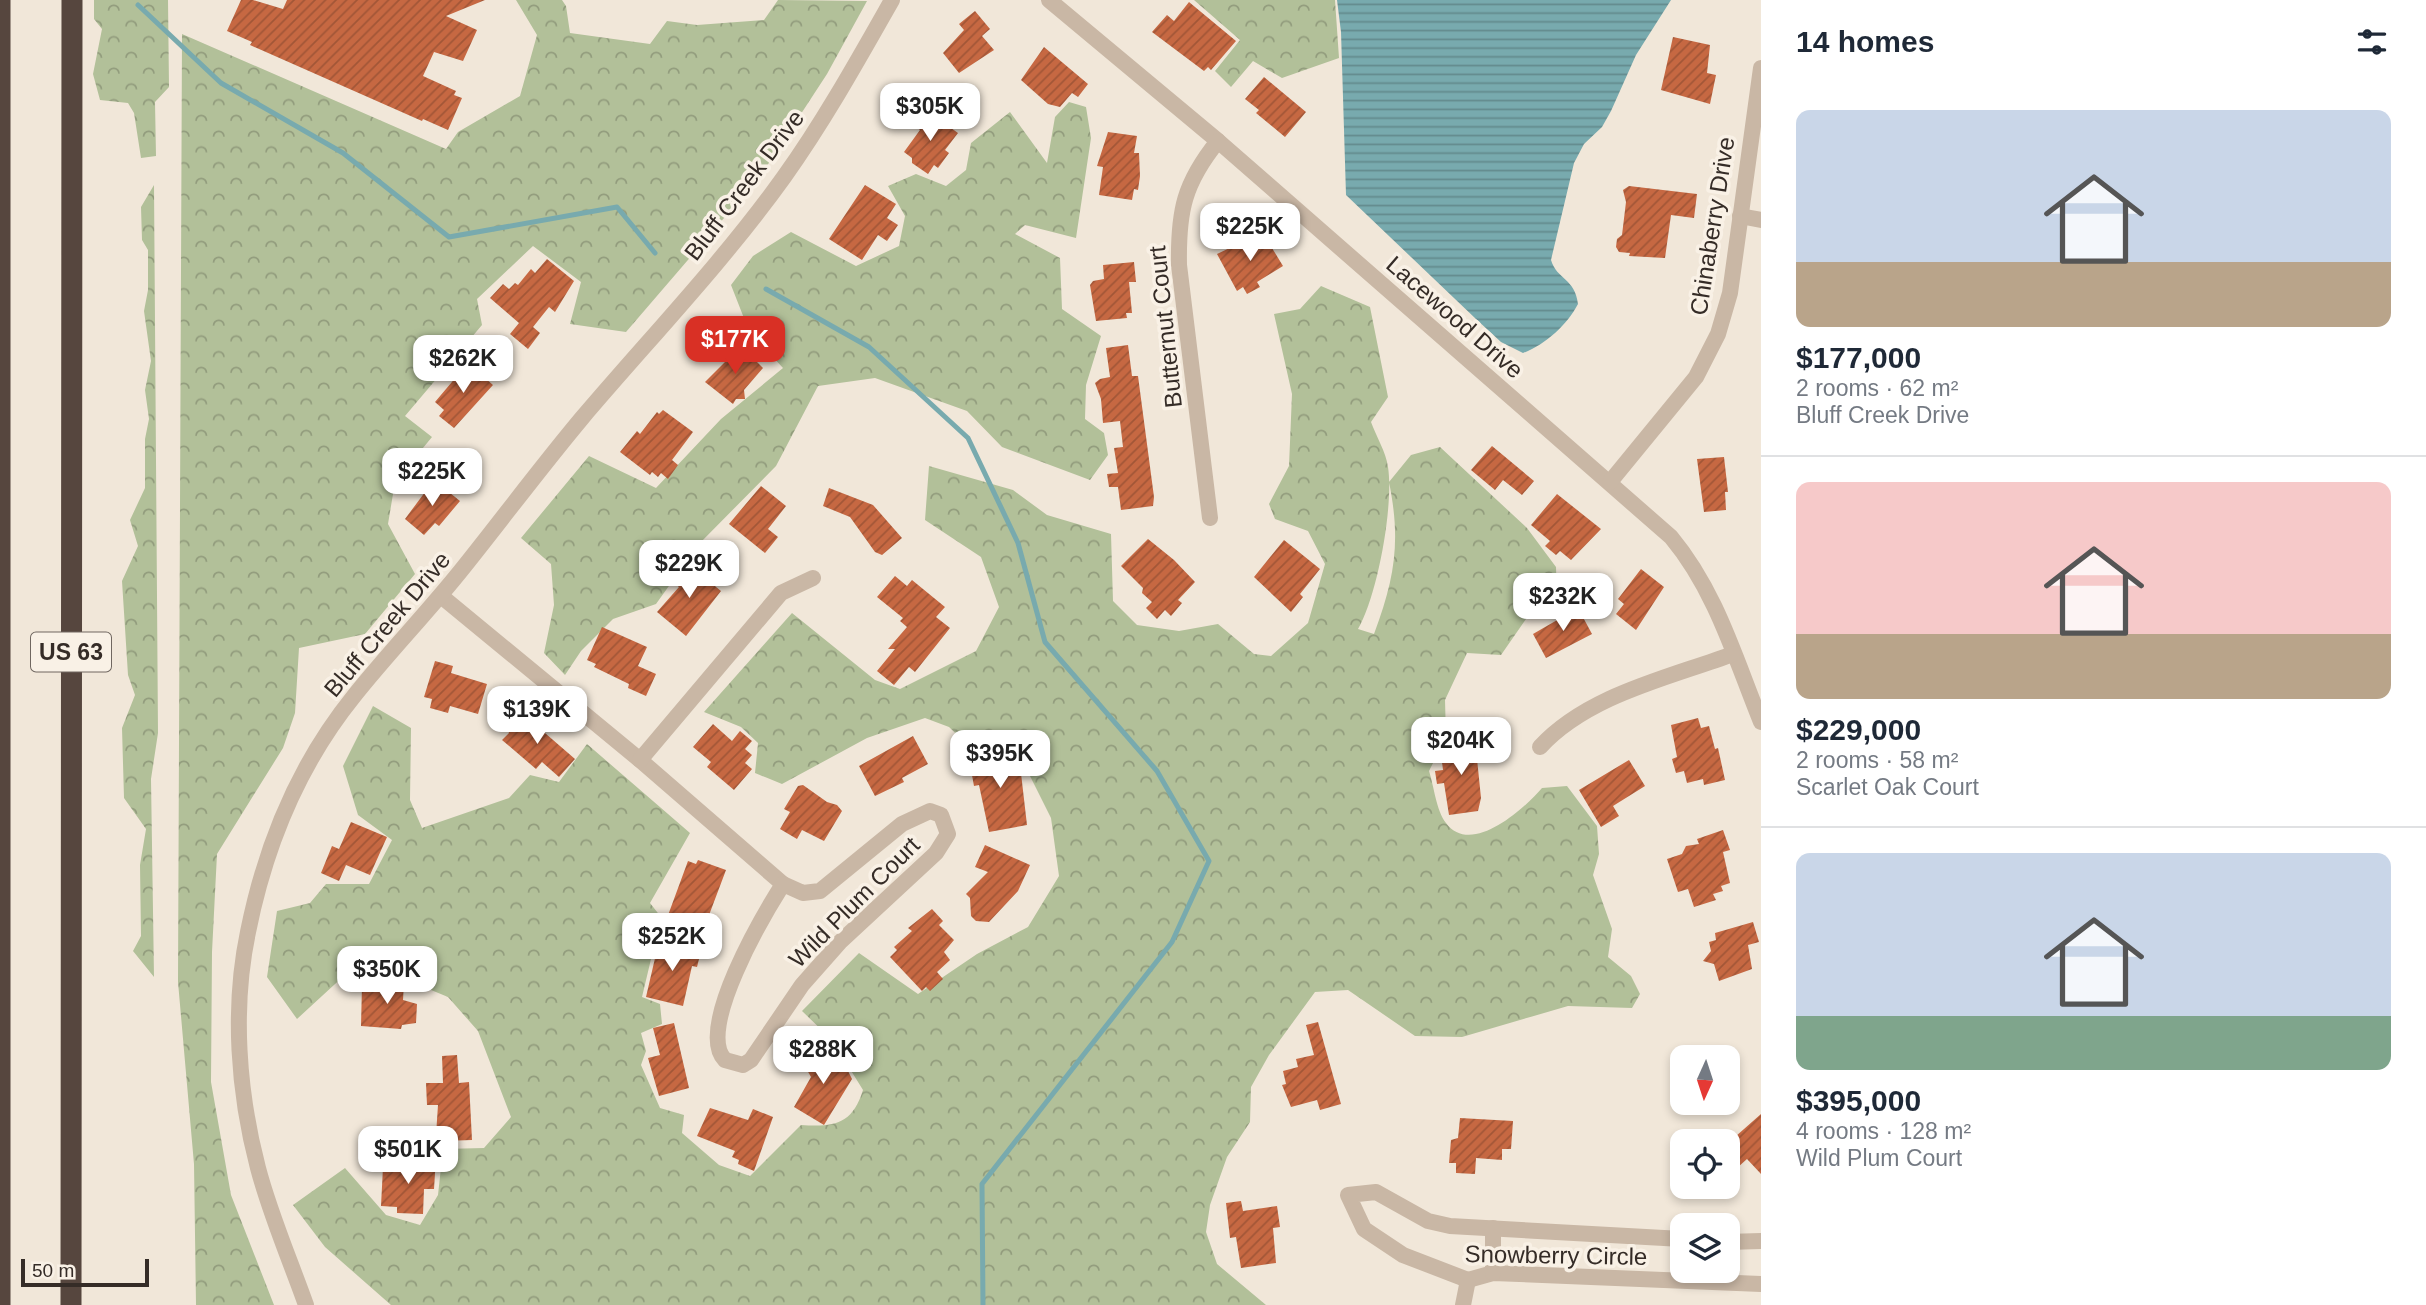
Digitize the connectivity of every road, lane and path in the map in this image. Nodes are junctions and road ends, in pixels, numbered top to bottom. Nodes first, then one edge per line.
1 (0, 0) edge
2 (72, 0) edge
3 (892, 0) edge
4 (1049, 0) edge
5 (1761, 68) edge
6 (1218, 141) junction
7 (1740, 216) junction
8 (1761, 220) edge
9 (1610, 482) junction
10 (1210, 518) dead end
11 (813, 578) dead end
12 (441, 596) junction
13 (1733, 654) junction
14 (1761, 722) edge
15 (1540, 747) dead end
16 (640, 760) junction
17 (783, 884) junction
18 (1493, 1228) junction
19 (1670, 1238) edge
20 (1761, 1241) edge
21 (1740, 1242) edge
22 (1493, 1273) junction
23 (1468, 1280) junction
24 (1761, 1284) edge
25 (1, 1305) edge
26 (71, 1305) edge
27 (306, 1305) edge
28 (1463, 1305) edge

1 - 25 highway, US 63
2 - 26 highway, US 63
3 - 12 street, Bluff Creek Drive
4 - 6 street, Lacewood Drive
5 - 7 street, Chinaberry Drive
6 - 9 street, Lacewood Drive
6 - 10 street, Butternut Court
7 - 8 street
7 - 9 street, Chinaberry Drive
9 - 13 street, Lacewood Drive
11 - 16 street
12 - 16 street, Wild Plum Court
12 - 27 street, Bluff Creek Drive
13 - 14 street, Lacewood Drive
13 - 15 street
16 - 17 street, Wild Plum Court
17 - 17 street, Wild Plum Court
18 - 19 street, Snowberry Circle
18 - 22 street
18 - 23 street, Snowberry Circle
20 - 21 street
22 - 23 street, Snowberry Circle
22 - 24 street, Snowberry Circle
23 - 28 street

